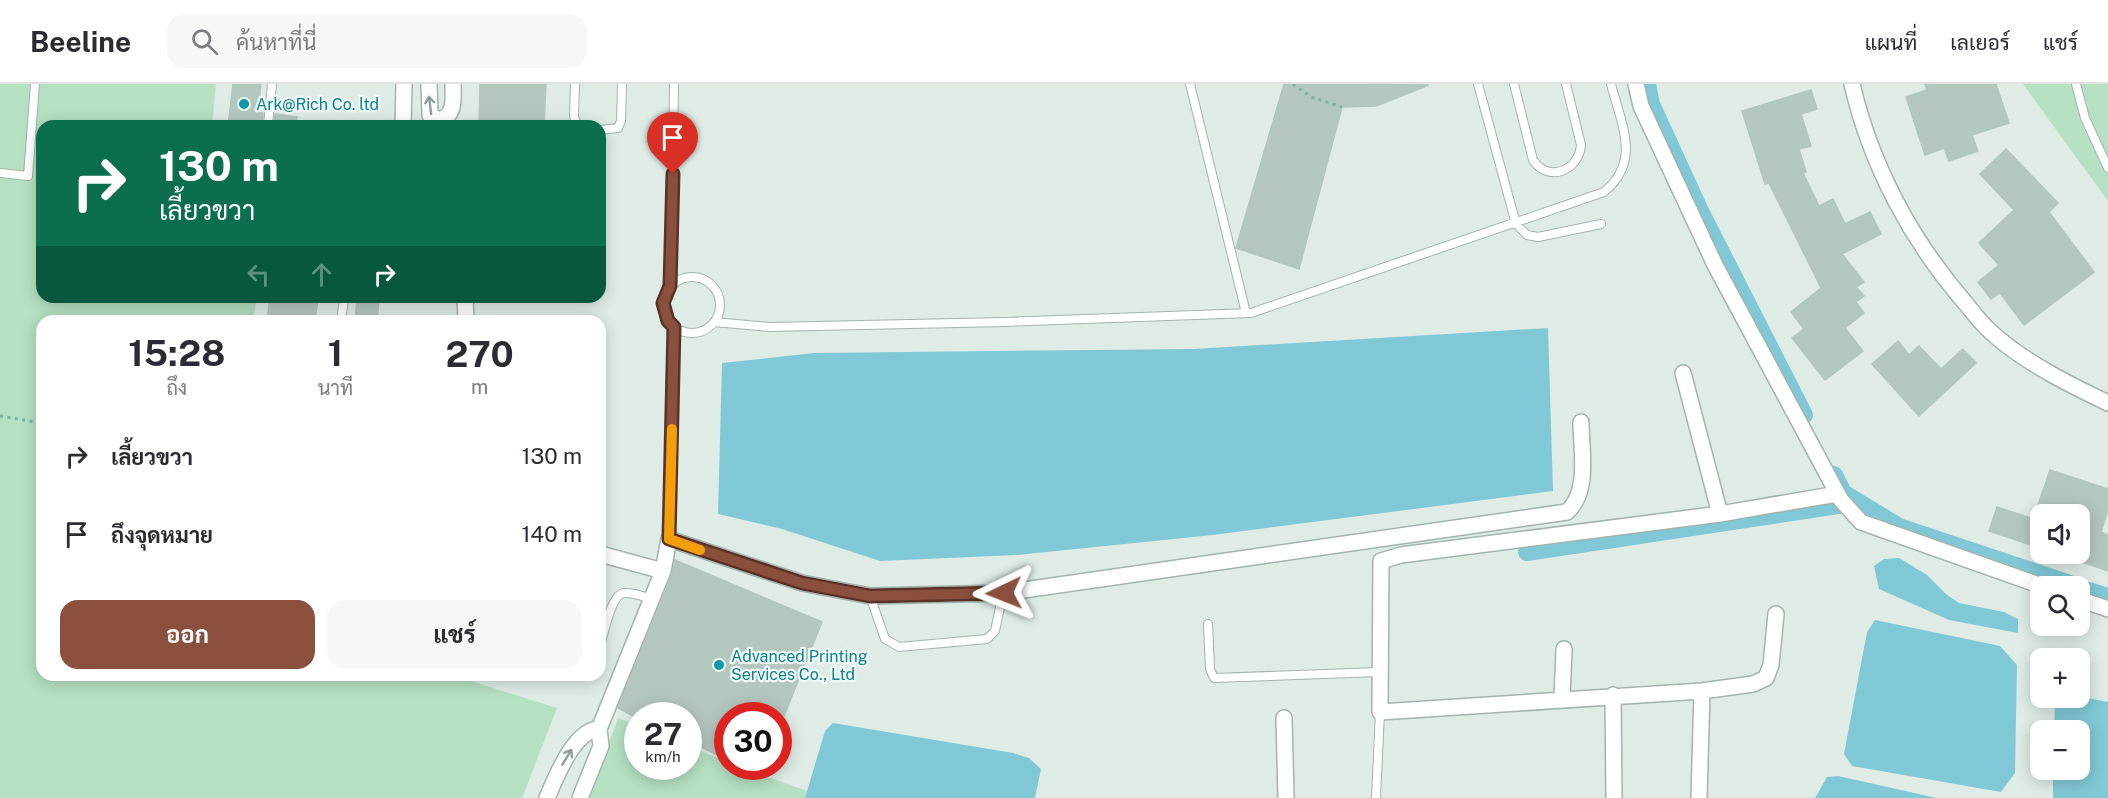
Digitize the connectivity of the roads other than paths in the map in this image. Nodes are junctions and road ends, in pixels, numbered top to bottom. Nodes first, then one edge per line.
1 (35, 84) edge
2 (272, 84) edge
3 (404, 84) edge
4 (429, 84) edge
5 (453, 84) edge
6 (575, 84) edge
7 (622, 84) edge
8 (674, 84) edge
9 (1190, 84) edge
10 (1478, 84) edge
11 (1514, 84) edge
12 (1566, 84) edge
13 (1611, 84) edge
14 (1636, 84) edge
15 (1852, 84) edge
16 (2076, 84) edge
17 (268, 120) edge
18 (403, 120) edge
19 (575, 120) edge
20 (606, 129) edge
21 (2108, 168) edge
22 (1, 173) edge
23 (1516, 224) junction
24 (1601, 224) dead end
25 (670, 286) junction
26 (1246, 313) junction
27 (714, 322) junction
28 (674, 327) junction
29 (1683, 373) dead end
30 (2108, 403) edge
31 (1581, 422) dead end
32 (1839, 497) junction
33 (1720, 514) junction
34 (669, 539) junction
35 (606, 556) edge
36 (663, 571) junction
37 (2030, 582) edge
38 (1004, 593) junction
39 (870, 596) junction
40 (652, 599) junction
41 (2090, 603) edge
42 (2108, 609) edge
43 (1776, 614) dead end
44 (1208, 624) dead end
45 (606, 628) edge
46 (1564, 649) dead end
47 (1378, 672) junction
48 (1702, 691) junction
49 (1613, 695) junction
50 (1562, 698) junction
51 (1380, 712) junction
52 (1284, 718) dead end
53 (599, 729) junction
54 (547, 798) edge
55 (580, 798) edge
56 (1286, 798) edge
57 (1376, 798) edge
58 (1614, 798) edge
59 (1698, 798) edge

1 - 22 lane
2 - 17 lane
3 - 18 street
5 -> 4 street
6 - 19 lane
7 - 20 lane
8 - 25 lane
9 - 26 lane
10 - 23 lane
11 - 12 lane
13 - 23 lane
14 - 32 street
15 - 30 street
16 - 21 lane
23 - 24 lane
23 - 26 lane
25 - 27 lane
25 - 28 lane
26 - 27 lane
27 - 28 lane
28 - 34 lane
29 - 33 street
31 - 38 street
32 - 33 street
32 - 37 street
33 - 47 street
34 - 36 street
34 - 39 street
35 - 36 street
36 - 40 street
38 - 39 street
38 - 39 lane
40 - 45 lane
40 - 53 street
41 - 42 street
43 - 48 street
44 - 47 lane
46 - 50 street
47 - 51 street
48 - 49 street
48 - 59 street
49 - 50 street
49 - 58 street
50 - 51 street
51 - 57 lane
52 - 56 street
54 -> 53 street
53 - 55 street

